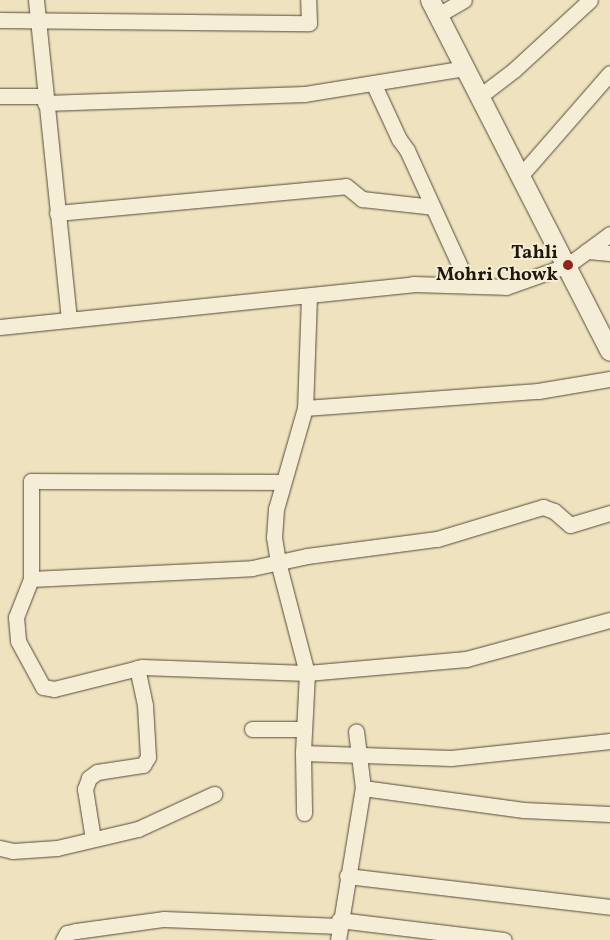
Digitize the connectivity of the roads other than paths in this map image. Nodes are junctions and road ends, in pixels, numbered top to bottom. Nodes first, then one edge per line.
1 (36, 0) edge
2 (308, 0) edge
3 (464, 0) edge
4 (590, 0) edge
5 (434, 8) edge
6 (0, 20) edge
7 (36, 22) junction
8 (465, 68) junction
9 (610, 73) edge
10 (374, 84) junction
11 (0, 96) edge
12 (480, 96) junction
13 (45, 99) junction
14 (521, 175) junction
15 (433, 208) junction
16 (57, 213) junction
17 (610, 234) edge
18 (587, 251) junction
19 (610, 253) edge
20 (568, 265) junction
21 (469, 286) junction
22 (309, 296) junction
23 (69, 319) junction
24 (0, 327) edge
25 (610, 351) edge
26 (610, 378) edge
27 (305, 408) junction
28 (283, 482) junction
29 (610, 513) edge
30 (278, 562) junction
31 (31, 579) junction
32 (610, 620) edge
33 (137, 668) junction
34 (307, 673) junction
35 (252, 728) dead end
36 (303, 729) junction
37 (356, 731) dead end
38 (610, 741) edge
39 (303, 753) junction
40 (360, 755) junction
41 (363, 788) junction
42 (214, 794) dead end
43 (304, 813) dead end
44 (610, 814) edge
45 (93, 838) junction
46 (0, 848) edge
47 (347, 876) junction
48 (610, 907) edge
49 (338, 929) edge
50 (63, 940) edge
51 (504, 940) edge

1 - 7 street
2 - 7 street
3 - 5 street
4 - 12 street
5 - 8 street
6 - 7 street
7 - 13 street
8 - 10 street
8 - 12 street
9 - 14 street
10 - 13 street
10 - 15 street
11 - 13 street
12 - 14 street
13 - 16 street
14 - 20 street
15 - 16 street
15 - 21 street
16 - 23 street
17 - 18 street
18 - 19 street
18 - 20 street
20 - 21 street
20 - 25 street
21 - 22 street
22 - 23 street
22 - 27 street
23 - 24 street
26 - 27 street
27 - 28 street
28 - 30 street
28 - 31 street
29 - 30 street
30 - 31 street
30 - 34 street
31 - 33 street
32 - 34 street
33 - 34 street
33 - 45 street
34 - 36 street
35 - 36 street
36 - 39 street
37 - 40 street
38 - 40 street
39 - 40 street
39 - 43 street
40 - 41 street
41 - 44 street
41 - 47 street
42 - 45 street
45 - 46 street
47 - 48 street
47 - 49 street
49 - 50 street
49 - 51 street

